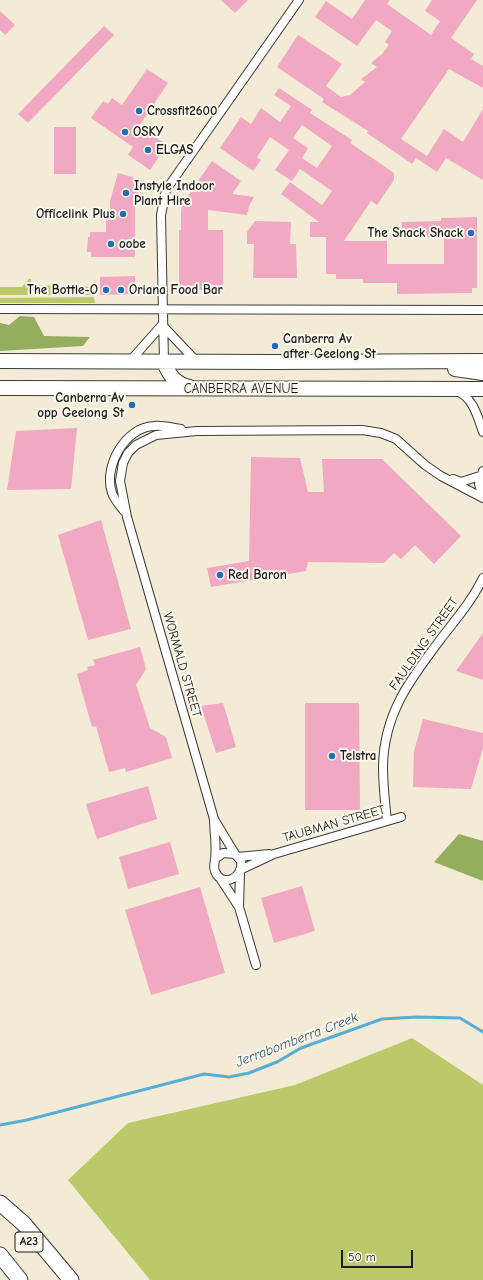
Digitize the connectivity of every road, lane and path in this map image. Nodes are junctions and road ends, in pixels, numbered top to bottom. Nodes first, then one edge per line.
1 (299, 0) edge
2 (0, 309) edge
3 (162, 309) junction
4 (483, 310) edge
5 (162, 325) junction
6 (0, 361) edge
7 (130, 361) junction
8 (402, 361) junction
9 (483, 361) edge
10 (164, 362) junction
11 (197, 362) junction
12 (483, 373) edge
13 (0, 388) edge
14 (136, 388) junction
15 (199, 389) junction
16 (436, 389) junction
17 (483, 389) edge
18 (483, 432) edge
19 (481, 474) edge
20 (441, 476) junction
21 (483, 497) edge
22 (483, 580) edge
23 (401, 817) dead end
24 (214, 819) junction
25 (387, 821) junction
26 (274, 854) junction
27 (236, 855) junction
28 (215, 859) junction
29 (240, 872) junction
30 (220, 878) junction
31 (239, 906) junction
32 (256, 966) dead end
33 (0, 1203) edge
34 (0, 1255) edge
35 (20, 1280) edge
36 (58, 1280) edge
37 (71, 1280) edge

1 - 3 street
2 - 3 street
3 - 4 street
3 - 5 street
5 - 7 street
5 - 10 street
5 - 11 street, CANBERRA AVENUE
6 - 7 highway, CANBERRA AVENUE
7 - 10 highway, CANBERRA AVENUE
8 - 9 highway, CANBERRA AVENUE
8 - 11 highway, CANBERRA AVENUE
8 - 12 highway
10 - 11 highway, CANBERRA AVENUE
10 - 14 highway
10 - 15 highway
13 - 14 highway, CANBERRA AVENUE
14 - 15 highway, CANBERRA AVENUE
15 - 16 highway, CANBERRA AVENUE
16 - 17 highway, CANBERRA AVENUE
16 - 18 street
19 - 20 street, WORMALD STREET
19 - 21 street
20 - 21 street, WORMALD STREET
20 - 24 street, WORMALD STREET
22 - 25 street, FAULDING STREET
23 - 25 street, TAUBMAN STREET
24 - 27 street, WORMALD STREET
24 - 28 street, WORMALD STREET
25 - 26 street, TAUBMAN STREET
26 - 27 street, TAUBMAN STREET
26 - 29 street, TAUBMAN STREET
27 - 28 street
27 - 29 street, WORMALD STREET
28 - 30 street, WORMALD STREET
29 - 30 street
29 - 31 street, WORMALD STREET
30 - 31 street, WORMALD STREET
31 - 32 street, WORMALD STREET
33 - 36 highway, A23
33 - 37 highway
34 - 35 highway, A23

